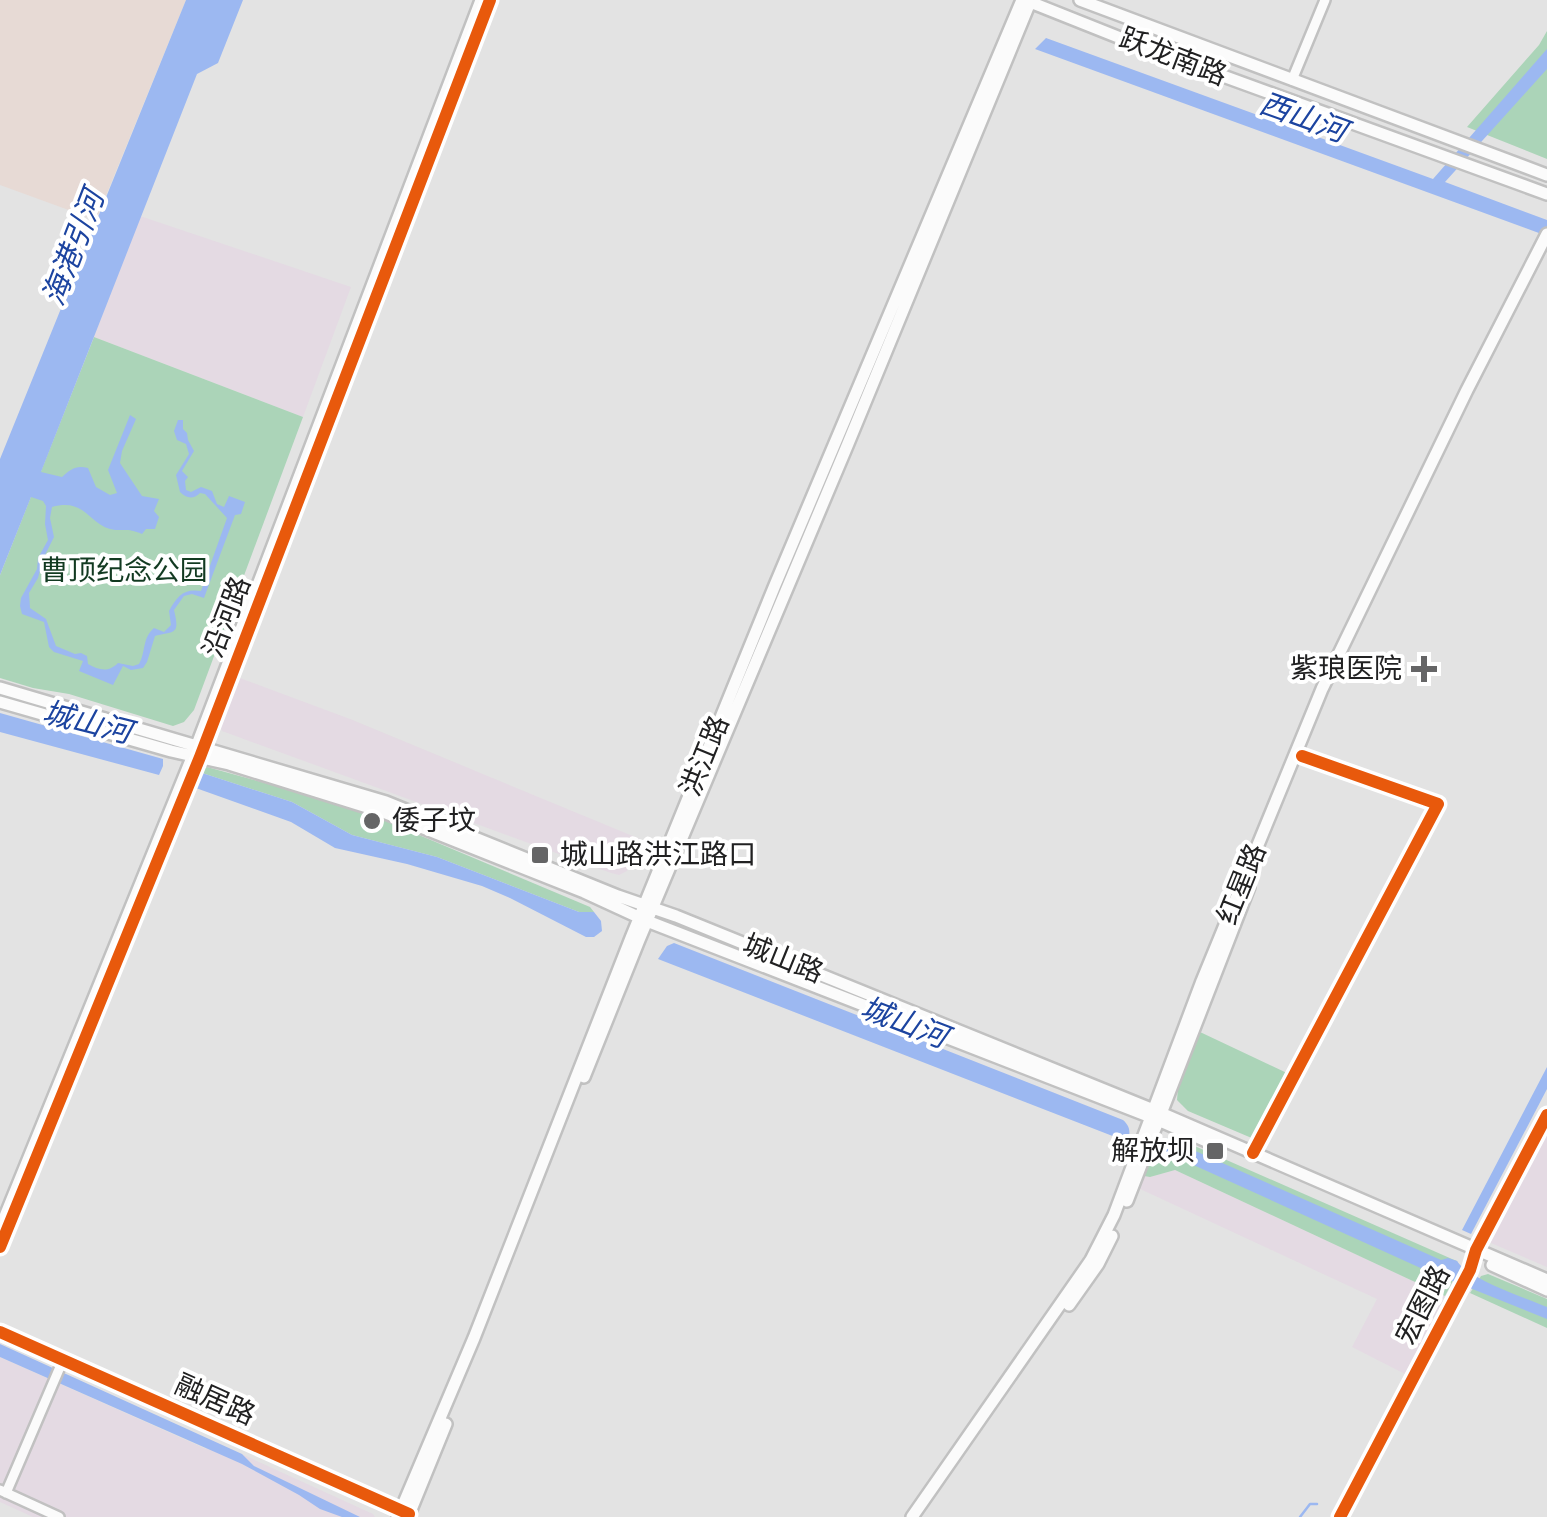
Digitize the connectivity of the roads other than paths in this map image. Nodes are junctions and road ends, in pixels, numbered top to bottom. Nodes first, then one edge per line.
1 (480, 0) edge
2 (490, 0) edge
3 (1080, 0) edge
4 (1325, 0) edge
5 (1027, 1) edge
6 (1292, 80) junction
7 (1547, 175) edge
8 (1547, 194) edge
9 (1546, 241) edge
10 (0, 688) edge
11 (0, 702) edge
12 (198, 751) junction
13 (1302, 756) junction
14 (646, 913) junction
15 (1156, 1115) junction
16 (1547, 1115) edge
17 (1254, 1153) junction
18 (0, 1226) edge
19 (0, 1248) edge
20 (1473, 1259) junction
21 (1547, 1280) edge
22 (1547, 1290) edge
23 (0, 1332) edge
24 (61, 1364) junction
25 (3, 1492) edge
26 (404, 1515) edge
27 (59, 1517) edge
28 (912, 1517) edge
29 (920, 1517) edge
30 (1340, 1517) edge

1 - 12 street, 沿河路
2 - 12 street, 沿河路
3 - 6 main road, 跃龙南路
4 - 6 street
5 - 8 main road, 跃龙南路
5 - 14 main road, 洪江路
6 - 7 main road, 跃龙南路
9 - 13 main road, 红星路
9 - 15 main road, 红星路
10 - 12 main road, 城山路
11 - 12 main road, 城山路
12 - 14 main road, 城山路
12 - 18 street, 沿河路
12 - 19 street, 沿河路
13 - 15 main road, 红星路
13 - 17 street
14 - 15 main road, 城山路
14 - 26 main road, 洪江路
15 - 17 main road, 城山路
15 - 20 main road, 城山路
15 - 28 main road, 红星路
15 - 29 main road, 红星路
16 - 20 street, 宏图路
17 - 20 main road, 城山路
20 - 21 main road, 城山路
20 - 22 main road, 城山路
20 - 30 street, 宏图路
23 - 24 street, 融居路
24 - 25 street
24 - 26 street, 融居路
25 - 27 street

